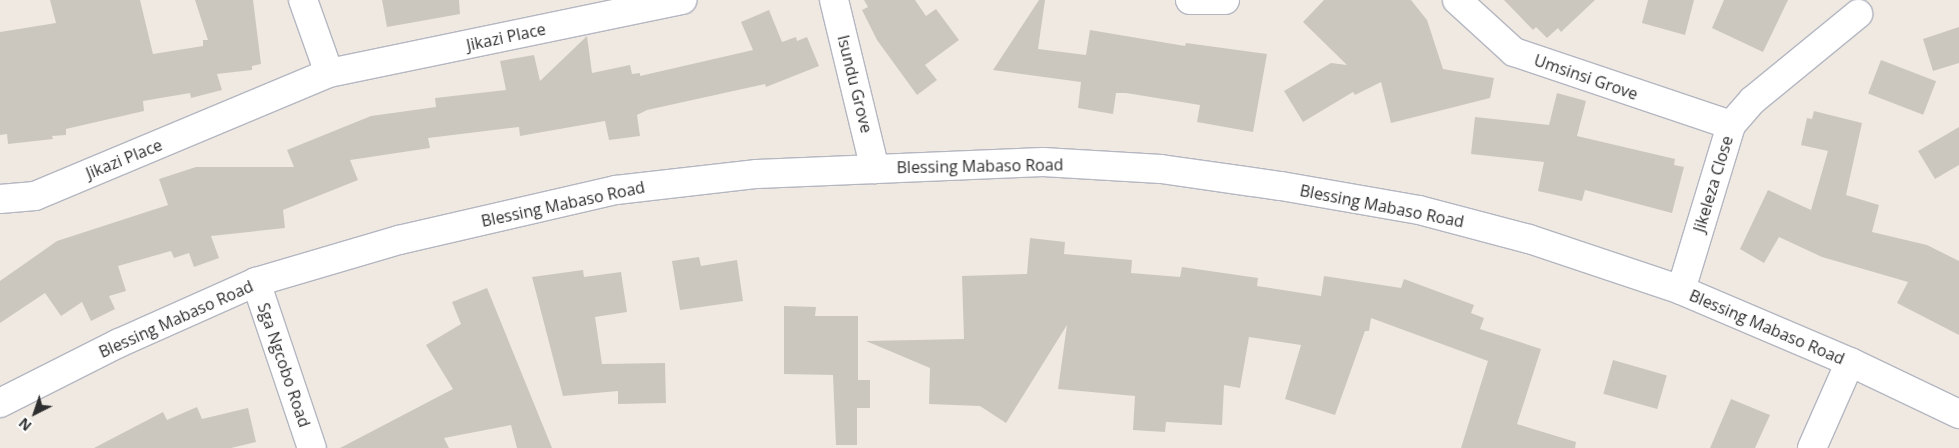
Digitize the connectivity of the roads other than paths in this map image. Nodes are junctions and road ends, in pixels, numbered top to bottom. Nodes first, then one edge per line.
1 (303, 0) edge
2 (682, 0) edge
3 (834, 0) edge
4 (1190, 0) edge
5 (1225, 0) edge
6 (1457, 0) edge
7 (1858, 14) dead end
8 (329, 74) junction
9 (1731, 125) junction
10 (875, 168) junction
11 (0, 199) edge
12 (256, 282) junction
13 (1681, 290) junction
14 (1850, 362) junction
15 (0, 403) edge
16 (1959, 414) edge
17 (312, 448) edge
18 (1812, 448) edge

1 - 8 street
2 - 8 street, Jikazi Place
3 - 10 street, Isundu Grove
4 - 5 street
6 - 9 street, Umsinsi Grove
7 - 9 street, Jikeleza Close
8 - 11 street, Jikazi Place
9 - 13 street, Jikeleza Close
10 - 12 street, Blessing Mabaso Road
10 - 13 street, Blessing Mabaso Road
12 - 15 street, Blessing Mabaso Road
12 - 17 street, Sga Ngcobo Road
13 - 14 street, Blessing Mabaso Road
14 - 16 street, Blessing Mabaso Road
14 - 18 street

